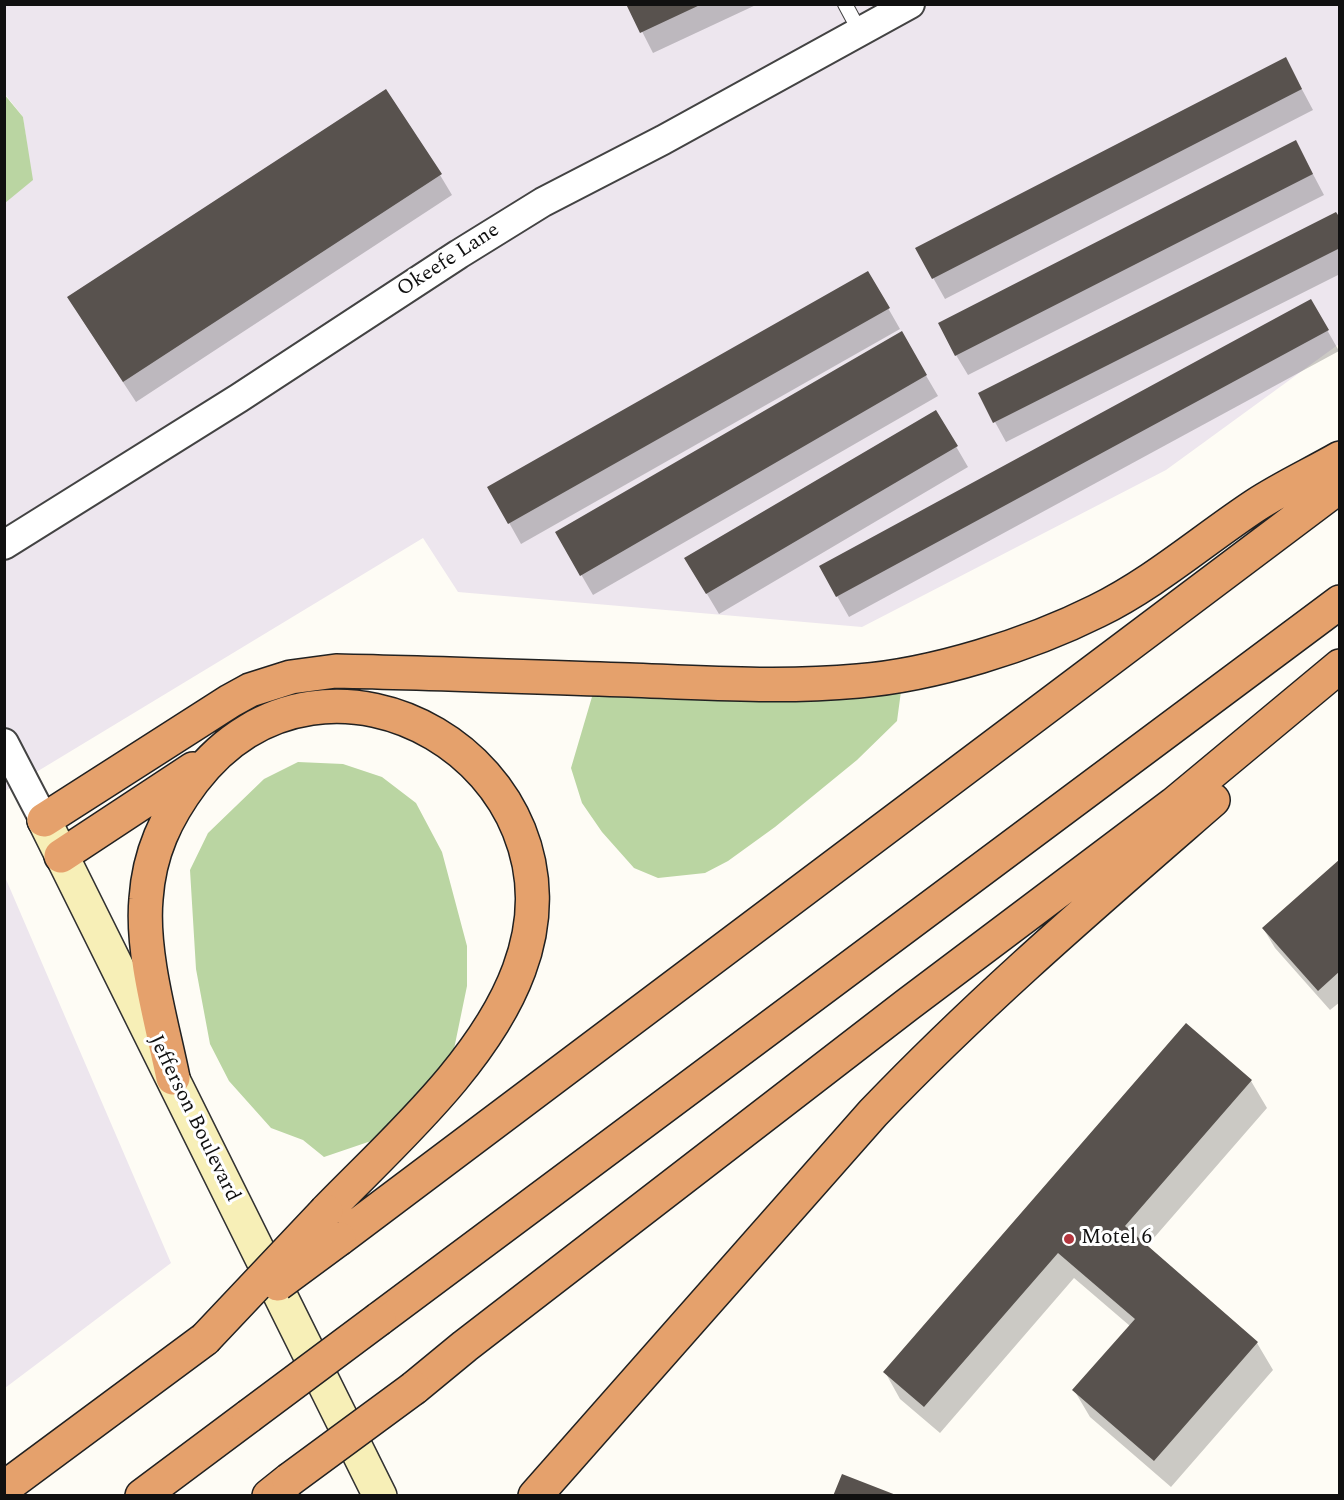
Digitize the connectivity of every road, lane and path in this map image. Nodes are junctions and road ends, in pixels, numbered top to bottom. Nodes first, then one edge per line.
1 (845, 4) edge
2 (910, 4) edge
3 (860, 32) junction
4 (1340, 458) edge
5 (1340, 486) edge
6 (4, 545) edge
7 (1340, 602) edge
8 (1340, 666) edge
9 (1340, 689) edge
10 (4, 743) edge
11 (215, 754) junction
12 (44, 820) junction
13 (61, 856) junction
14 (173, 1078) junction
15 (332, 1225) junction
16 (4, 1488) edge
17 (279, 1488) edge
18 (142, 1496) edge
19 (380, 1496) edge
20 (535, 1496) edge

1 - 3 lane
2 - 3 street, Okeefe Lane
3 - 6 street, Okeefe Lane
4 - 12 highway
5 - 15 highway
7 - 18 highway, bridge
8 - 17 highway, bridge
9 - 20 highway
10 - 12 street, Jefferson Boulevard
11 - 13 highway
11 - 14 highway
11 - 15 highway
12 - 13 main road, Jefferson Boulevard
13 - 14 main road, Jefferson Boulevard
14 - 19 main road, Jefferson Boulevard
15 - 16 highway, bridge

